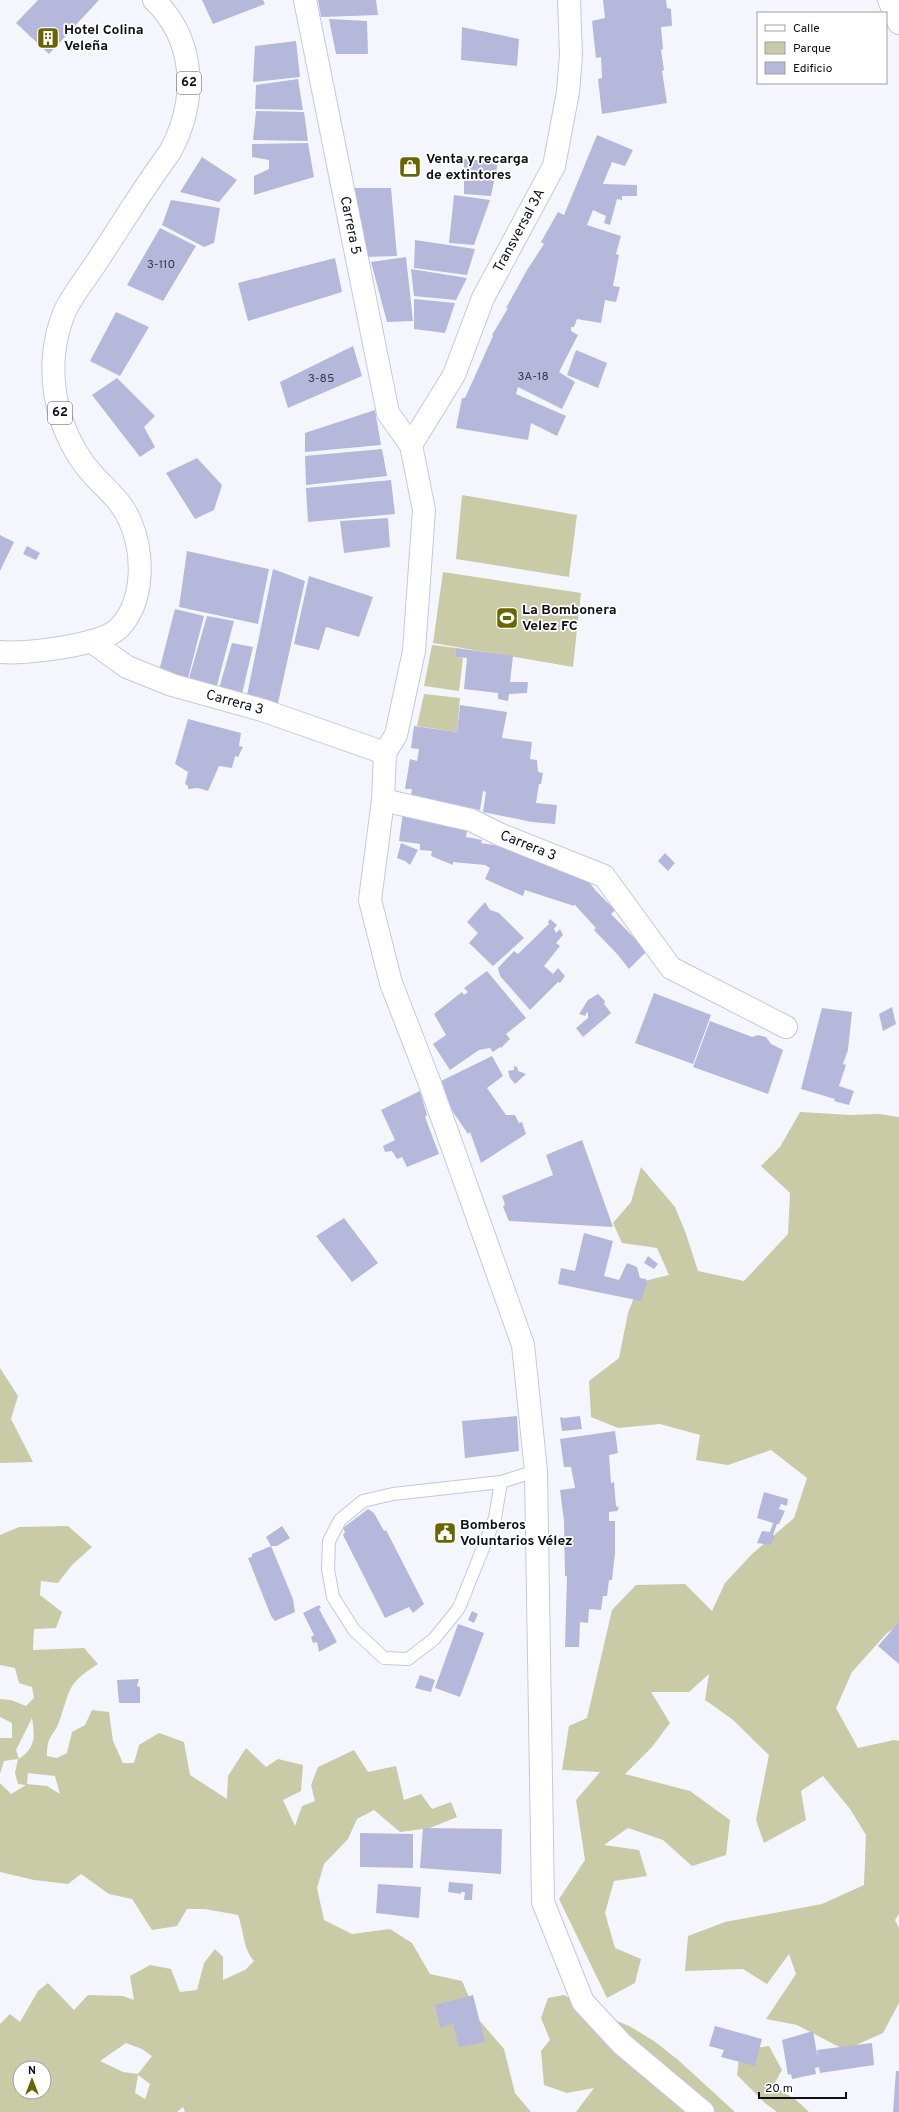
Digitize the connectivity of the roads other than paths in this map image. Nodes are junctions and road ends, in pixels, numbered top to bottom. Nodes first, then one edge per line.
1 (154, 0) edge
2 (305, 0) edge
3 (569, 0) edge
4 (889, 0) edge
5 (899, 23) edge
6 (411, 445) junction
7 (91, 641) junction
8 (0, 652) edge
9 (385, 753) junction
10 (383, 800) junction
11 (786, 1027) dead end
12 (536, 1471) junction
13 (501, 1482) junction
14 (703, 2112) edge

1 - 7 street, 62
2 - 6 street, Carrera 5
3 - 6 street, Transversal 3A
4 - 5 street
6 - 9 street
7 - 8 street, 62
7 - 9 street, Carrera 3
9 - 10 street
10 - 11 street, Carrera 3
10 - 12 street
12 - 13 lane
12 - 14 street
13 - 13 lane

